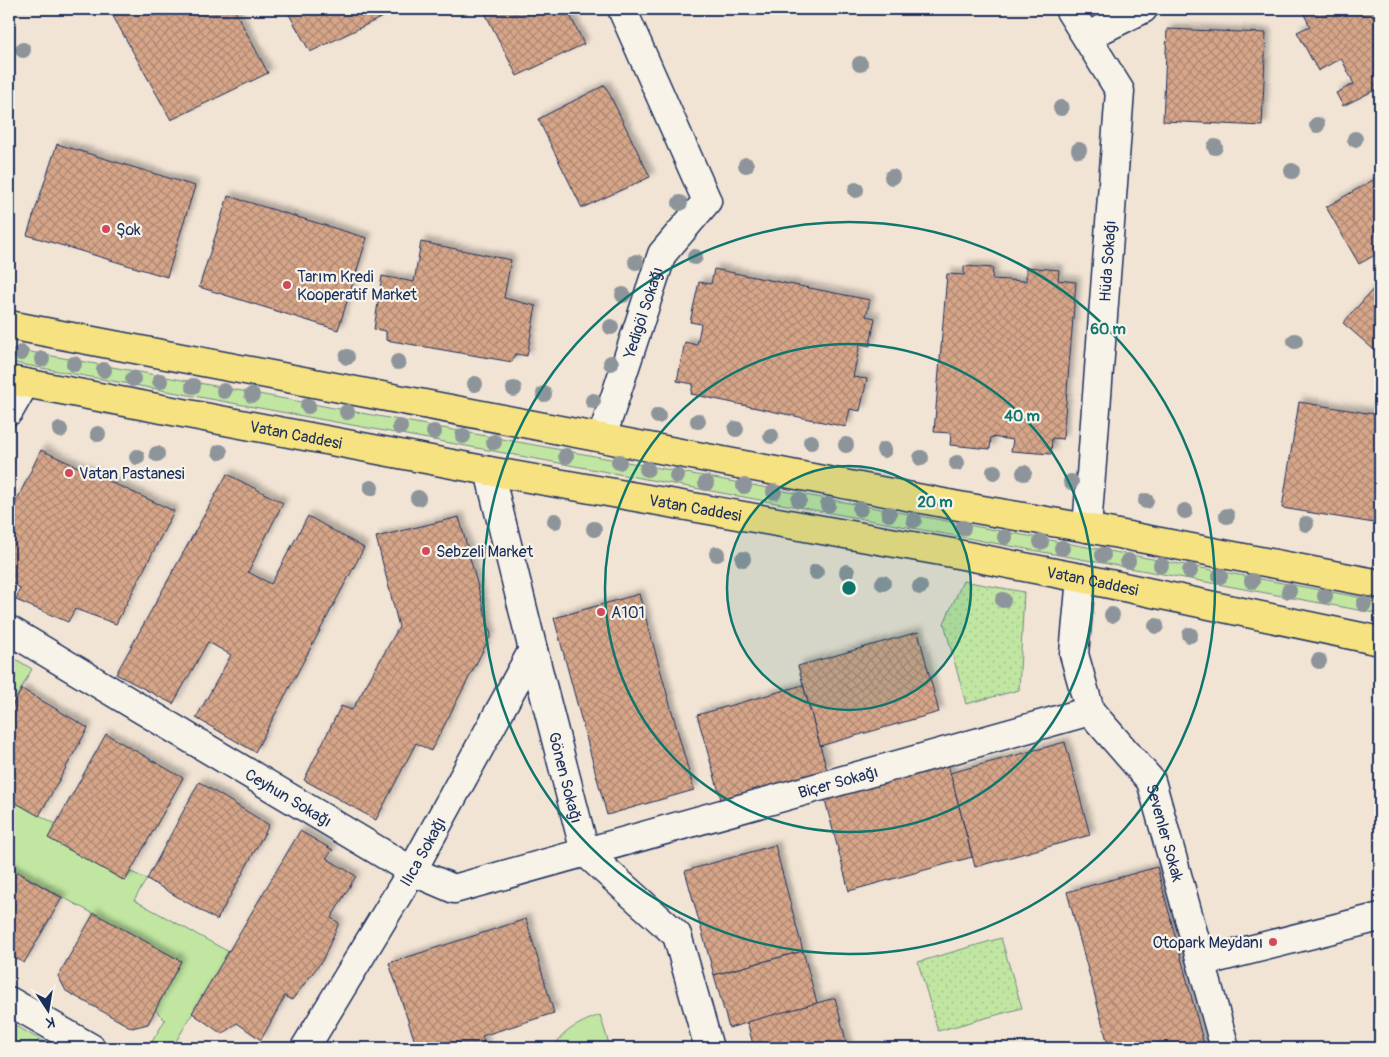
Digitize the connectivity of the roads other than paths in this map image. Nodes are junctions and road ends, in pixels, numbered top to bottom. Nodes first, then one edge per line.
1 (622, 9) edge
2 (1069, 9) edge
3 (1143, 9) edge
4 (1088, 36) junction
5 (9, 325) edge
6 (17, 381) edge
7 (9, 410) edge
8 (602, 437) junction
9 (490, 470) junction
10 (1087, 528) junction
11 (1081, 578) junction
12 (1380, 584) edge
13 (9, 630) edge
14 (1380, 641) edge
15 (533, 650) junction
16 (1090, 711) junction
17 (585, 852) junction
18 (412, 871) junction
19 (1380, 917) edge
20 (1202, 962) junction
21 (9, 1000) edge
22 (90, 1048) edge
23 (305, 1048) edge
24 (708, 1048) edge
25 (1225, 1048) edge

1 - 8 street, Yedigöl Sokağı
2 - 4 street, Hüda Sokağı
3 - 4 street
4 - 10 street, Hüda Sokağı
5 - 8 main road
6 - 7 street
6 - 9 main road, Vatan Caddesi
8 - 10 main road
9 - 11 main road, Vatan Caddesi
9 - 15 street, Gönen Sokağı
10 - 12 main road
11 - 14 main road, Vatan Caddesi
11 - 16 street, Sevenler Sokak
13 - 18 street, Ceyhun Sokağı
15 - 17 street, Gönen Sokağı
15 - 18 street, Ilıca Sokağı
16 - 17 street, Biçer Sokağı
16 - 20 street, Sevenler Sokak
17 - 18 street, Ceyhun Sokağı
17 - 24 street
18 - 23 street, Ilıca Sokağı
19 - 20 street
20 - 25 street, Sevenler Sokak
21 - 22 street

